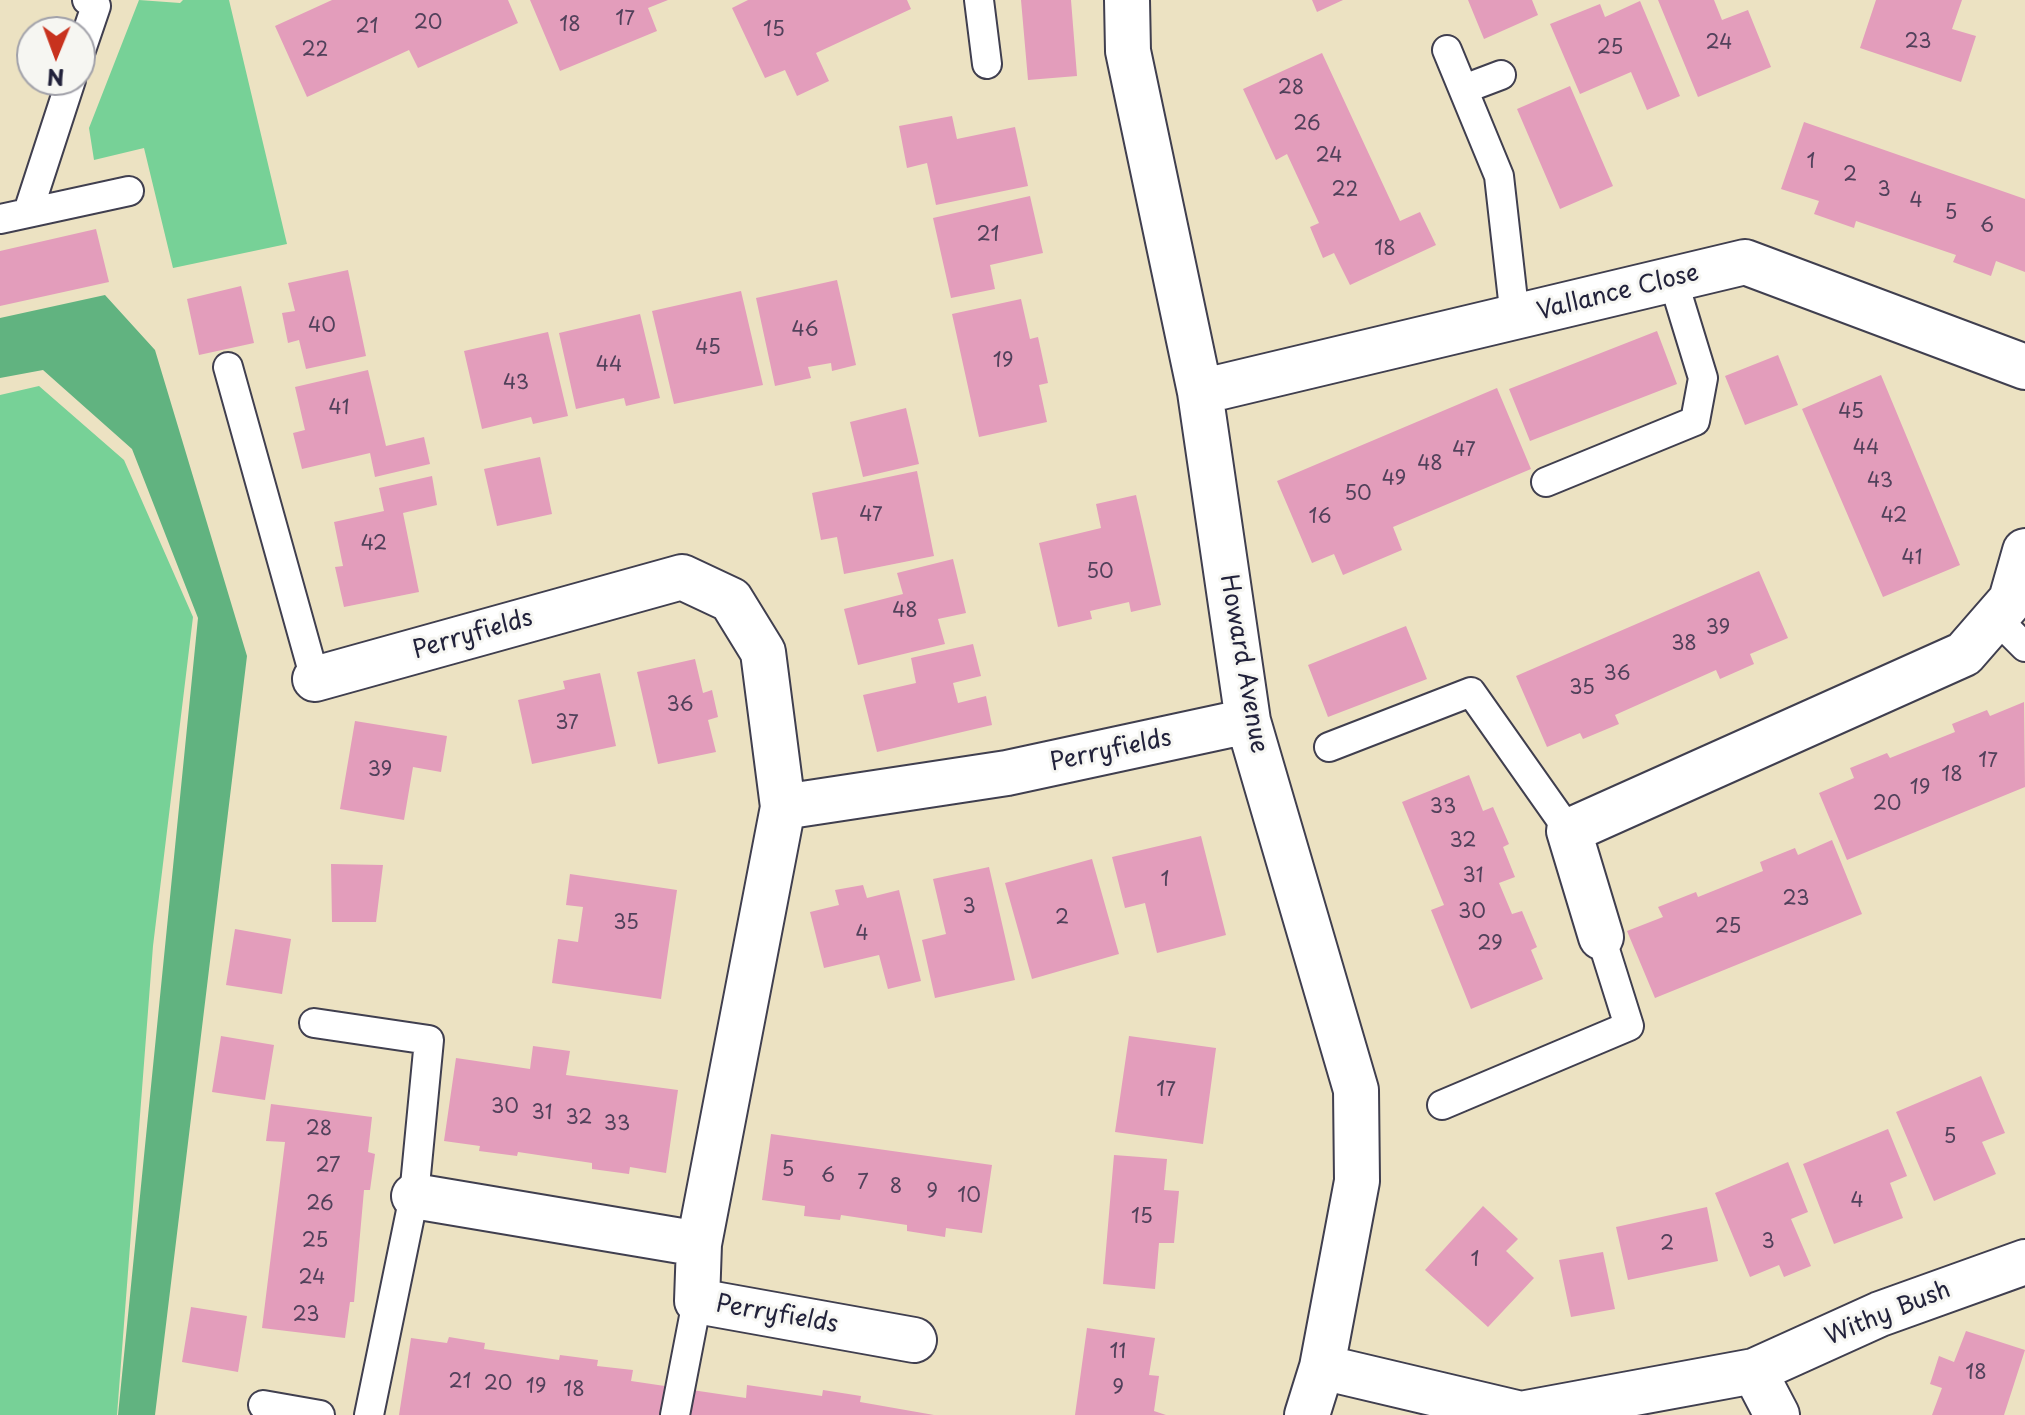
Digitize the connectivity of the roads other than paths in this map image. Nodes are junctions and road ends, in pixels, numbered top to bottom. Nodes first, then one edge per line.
1 (87, 0) edge
2 (979, 0) edge
3 (1127, 0) edge
4 (93, 16) edge
5 (1447, 50) dead end
6 (987, 64) dead end
7 (1501, 75) dead end
8 (1464, 89) junction
9 (66, 96) edge
10 (129, 191) dead end
11 (28, 212) junction
12 (0, 219) edge
13 (1673, 280) junction
14 (1515, 318) junction
15 (228, 367) dead end
16 (2025, 367) edge
17 (1200, 392) junction
18 (1546, 482) dead end
19 (2025, 551) edge
20 (2010, 632) edge
21 (315, 679) joint
22 (1248, 721) junction
23 (1329, 747) dead end
24 (783, 807) junction
25 (1569, 831) junction
26 (1601, 937) joint
27 (314, 1023) dead end
28 (1442, 1105) dead end
29 (414, 1196) junction
30 (699, 1244) junction
31 (2025, 1262) edge
32 (697, 1301) junction
33 (914, 1340) dead end
34 (1322, 1367) junction
35 (1754, 1371) junction
36 (263, 1405) dead end
37 (320, 1415) edge
38 (369, 1415) edge
39 (675, 1415) edge
40 (1307, 1415) edge
41 (1777, 1415) edge

1 - 4 lane
2 - 6 lane
3 - 17 street, Howard Avenue
5 - 8 lane
7 - 8 lane
8 - 14 lane
9 - 11 lane
10 - 11 lane
11 - 12 lane
13 - 14 street, Vallance Close
13 - 16 street, Vallance Close
13 - 18 lane
14 - 17 street, Vallance Close
15 - 21 lane, Perryfields
17 - 22 street, Howard Avenue
19 - 20 street
20 - 25 street
21 - 24 street, Perryfields
22 - 24 street, Perryfields
22 - 34 street, Howard Avenue
23 - 25 lane
24 - 30 street, Perryfields
25 - 26 street
26 - 28 lane
27 - 29 lane
29 - 30 street
29 - 38 lane
30 - 32 street, Perryfields
31 - 35 street, Withy Bush
32 - 33 street, Perryfields
32 - 39 lane
34 - 35 street, Withy Bush
34 - 40 street, Howard Avenue
35 - 41 street
36 - 37 lane

